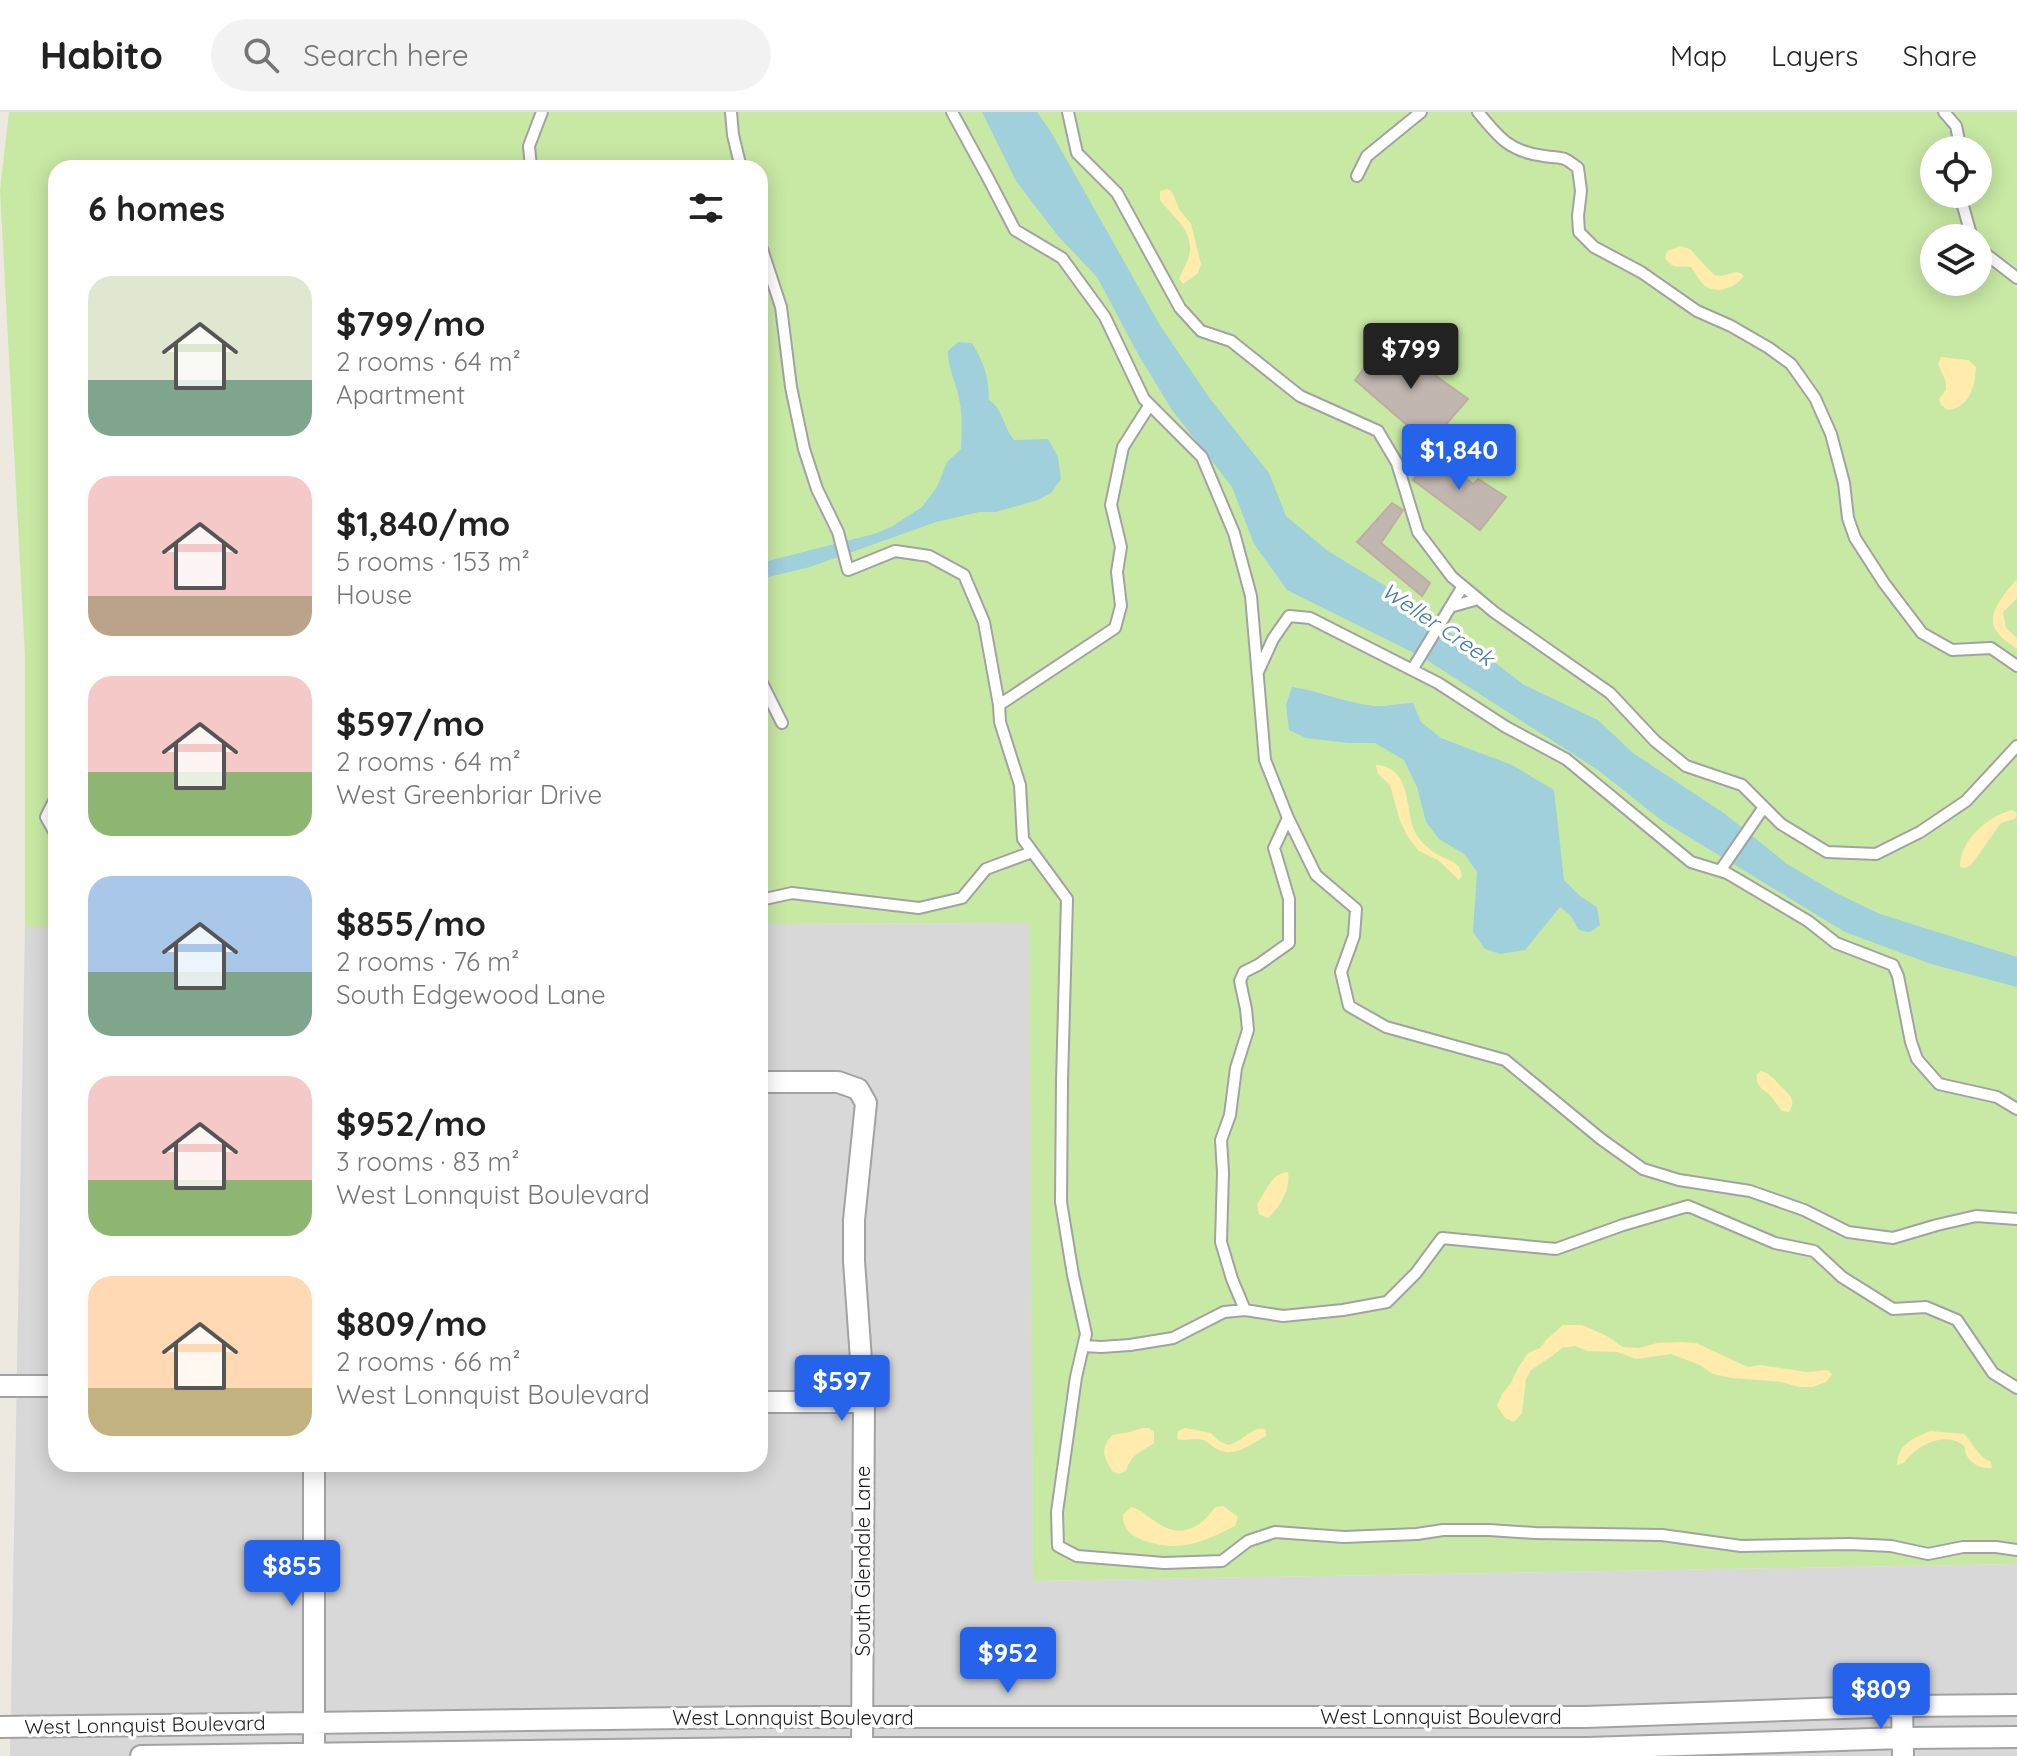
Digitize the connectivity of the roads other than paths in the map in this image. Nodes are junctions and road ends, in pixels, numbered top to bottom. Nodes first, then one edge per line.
1 (542, 112) edge
2 (731, 112) edge
3 (952, 112) edge
4 (1068, 112) edge
5 (1421, 112) edge
6 (1478, 112) edge
7 (1944, 112) edge
8 (1958, 136) edge
9 (530, 160) edge
10 (739, 160) edge
11 (1357, 176) dead end
12 (1992, 259) edge
13 (768, 267) edge
14 (2017, 278) edge
15 (1149, 406) junction
16 (1463, 586) junction
17 (1478, 599) junction
18 (1448, 610) junction
19 (2017, 666) edge
20 (1412, 670) junction
21 (1257, 674) junction
22 (768, 695) edge
23 (999, 705) junction
24 (782, 723) dead end
25 (2017, 746) edge
26 (1764, 807) junction
27 (1288, 818) junction
28 (1032, 852) junction
29 (1722, 868) junction
30 (768, 898) edge
31 (768, 1082) edge
32 (2017, 1109) edge
33 (2017, 1219) edge
34 (1245, 1310) junction
35 (1084, 1346) junction
36 (0, 1386) edge
37 (48, 1386) edge
38 (2017, 1388) edge
39 (768, 1402) edge
40 (864, 1402) junction
41 (314, 1472) edge
42 (2017, 1550) edge
43 (2017, 1705) edge
44 (1902, 1706) junction
45 (766, 1717) junction
46 (861, 1717) junction
47 (1585, 1717) junction
48 (512, 1720) junction
49 (314, 1722) junction
50 (0, 1727) edge
51 (2017, 1737) edge
52 (862, 1747) junction
53 (1903, 1747) edge
54 (765, 1752) edge
55 (1587, 1752) edge
56 (314, 1753) junction
57 (512, 1754) edge
58 (141, 1756) edge

1 - 9 lane
2 - 10 lane
3 - 15 lane
4 - 16 lane
5 - 11 lane
6 - 19 lane
7 - 8 lane
12 - 14 lane
13 - 23 lane
15 - 21 lane
15 - 23 lane
16 - 17 lane
16 - 18 lane
17 - 18 lane
17 - 26 lane
18 - 20 lane
20 - 21 lane
20 - 29 lane
21 - 27 lane
22 - 24 lane
23 - 28 lane
25 - 26 lane
26 - 29 lane
27 - 33 lane
27 - 34 lane
28 - 30 lane
28 - 35 lane
29 - 32 lane
31 - 40 street, South Glendale Lane
34 - 35 lane
34 - 38 lane
35 - 42 lane
36 - 37 street
39 - 40 street
40 - 46 street, South Glendale Lane
41 - 49 street
43 - 44 street, West Lonnquist Boulevard
44 - 47 street, West Lonnquist Boulevard
44 - 53 street
45 - 46 street, West Lonnquist Boulevard
45 - 48 street, West Lonnquist Boulevard
45 - 54 street
46 - 47 street, West Lonnquist Boulevard
46 - 52 street, South Glendale Lane
47 - 55 street
48 - 49 street, West Lonnquist Boulevard
48 - 57 street
49 - 50 street, West Lonnquist Boulevard
49 - 56 street
51 - 53 street, West Lonnquist Boulevard
52 - 54 street, West Lonnquist Boulevard
52 - 55 street, West Lonnquist Boulevard
53 - 55 street, West Lonnquist Boulevard
54 - 57 street, West Lonnquist Boulevard
56 - 57 street, West Lonnquist Boulevard
56 - 58 street, West Lonnquist Boulevard

